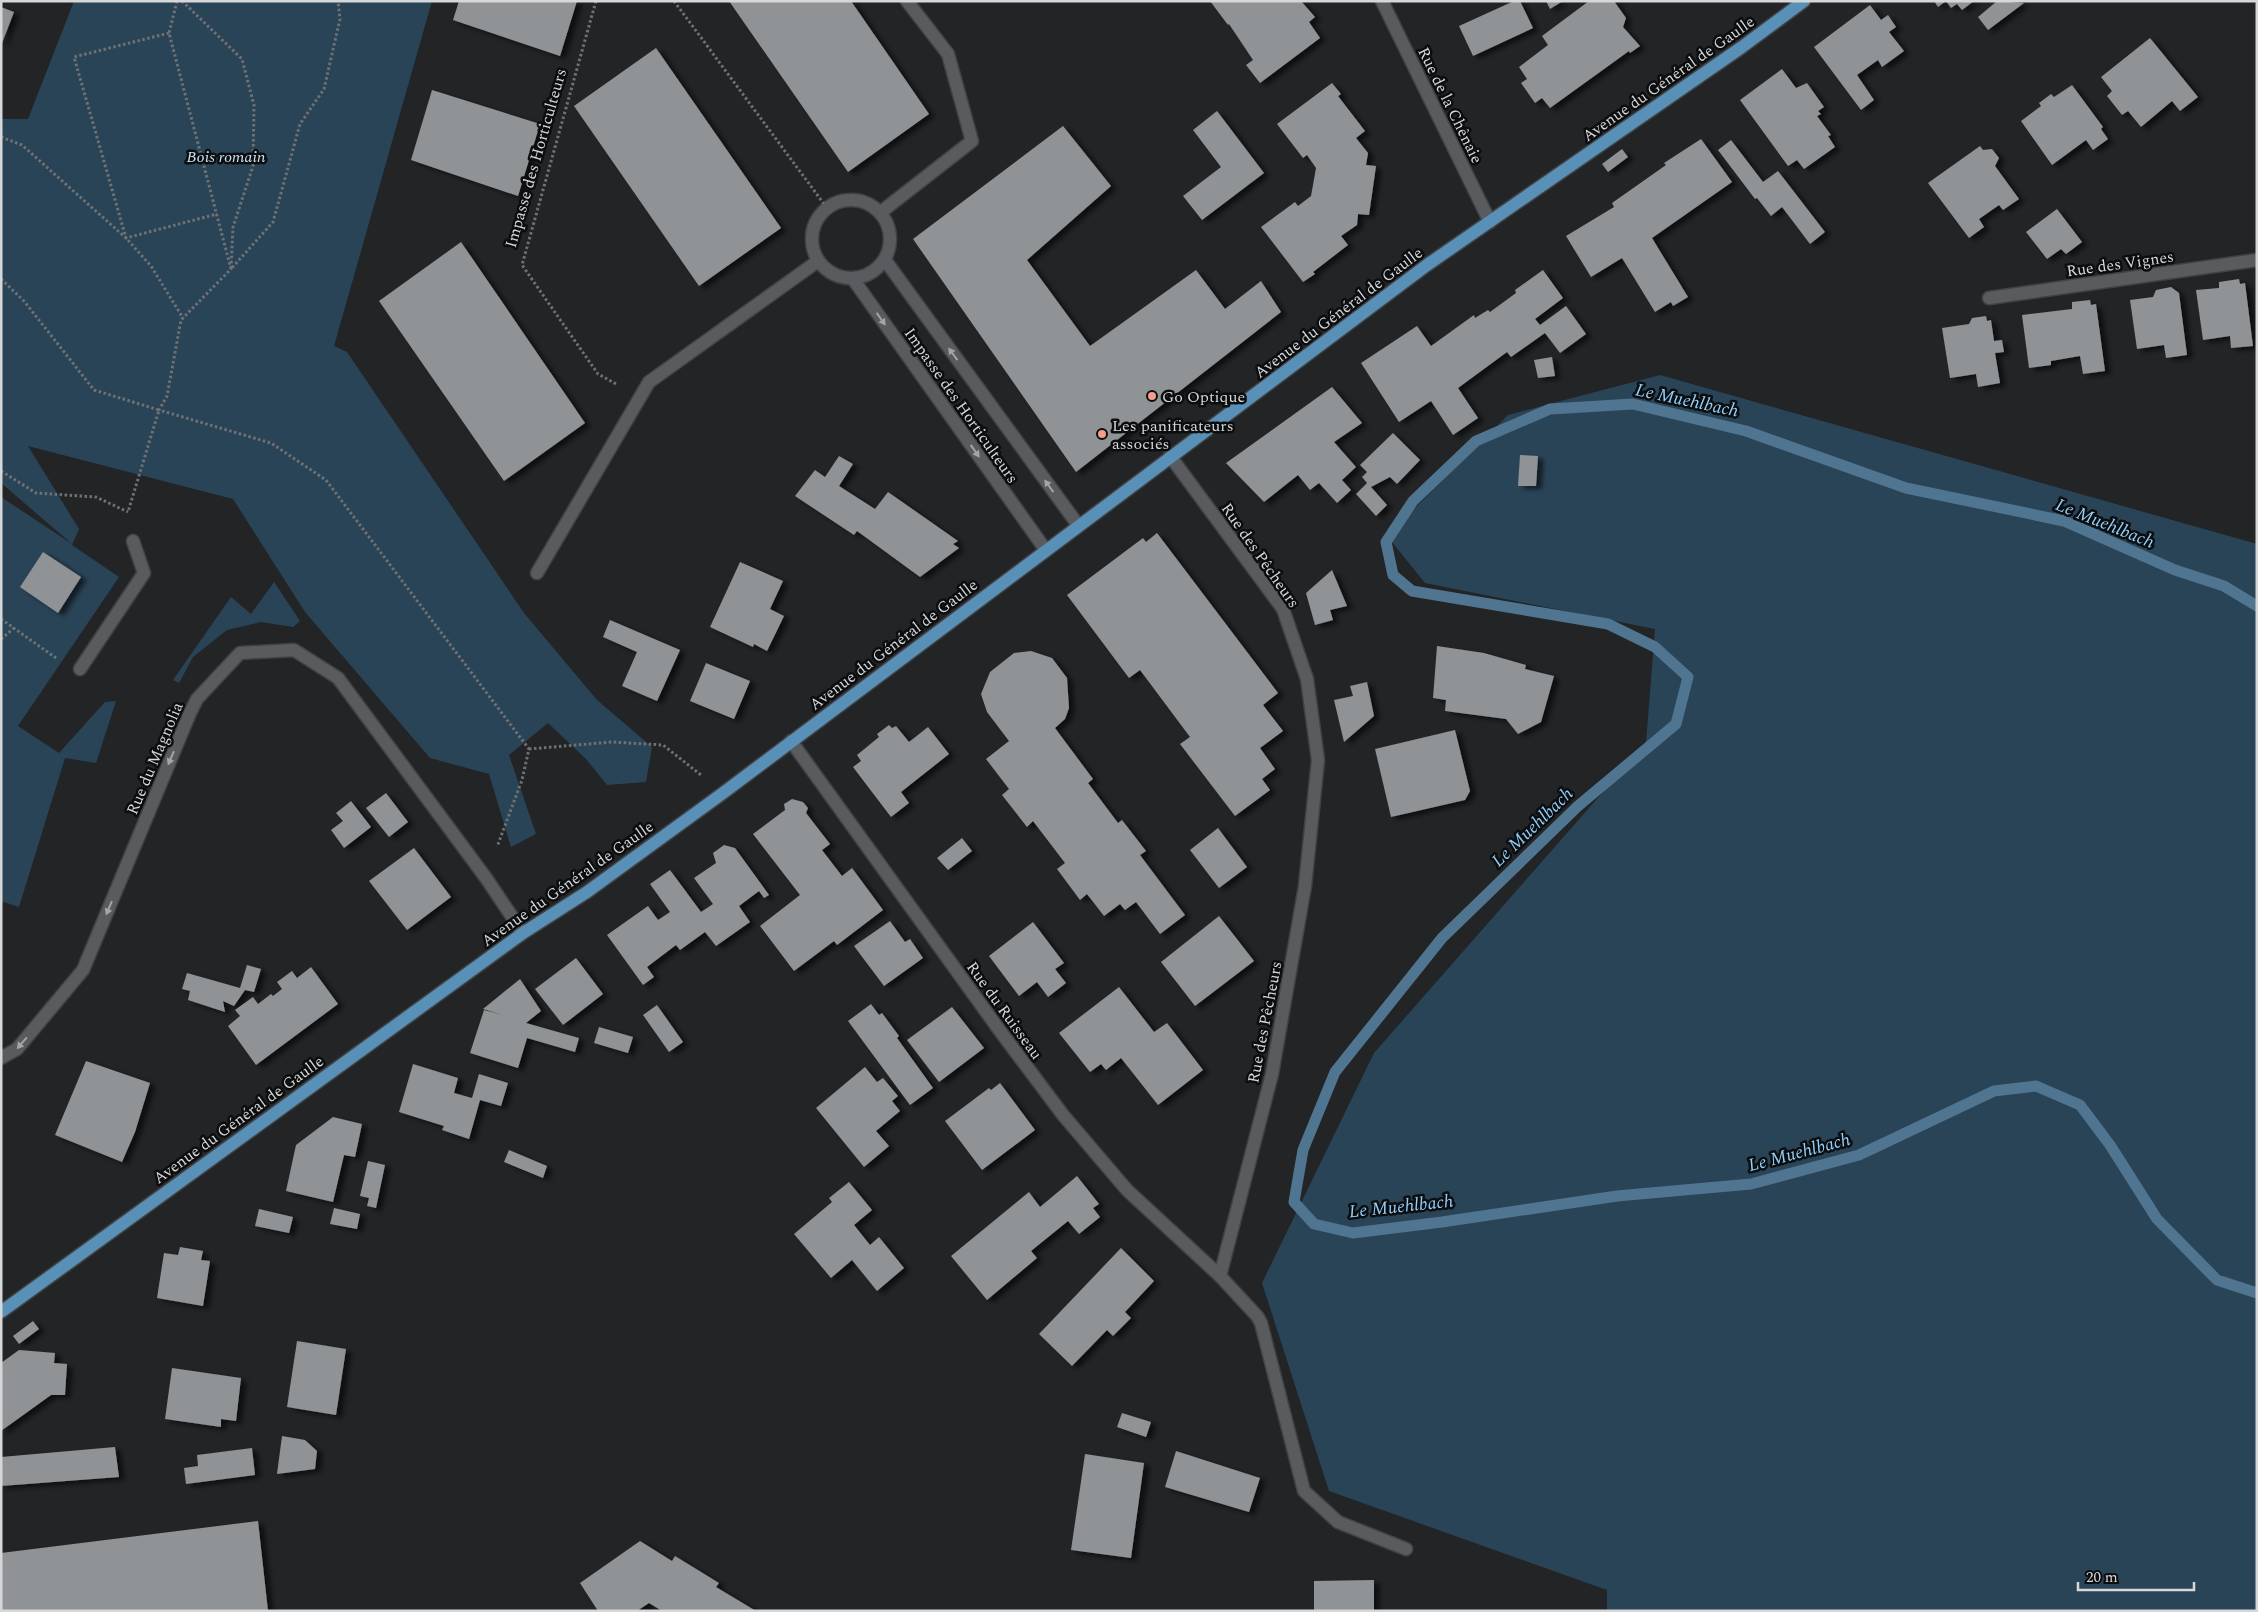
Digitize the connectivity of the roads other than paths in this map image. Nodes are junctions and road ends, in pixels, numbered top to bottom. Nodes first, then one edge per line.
1 (907, 1) edge
2 (1382, 1) edge
3 (1804, 1) edge
4 (881, 212) junction
5 (1490, 222) junction
6 (885, 260) junction
7 (2257, 260) edge
8 (818, 261) junction
9 (853, 279) junction
10 (1989, 298) dead end
11 (1170, 456) junction
12 (1078, 525) junction
13 (133, 541) road end
14 (1045, 550) junction
15 (537, 573) dead end
16 (80, 669) dead end
17 (791, 741) junction
18 (523, 933) junction
19 (1, 1058) edge
20 (1220, 1276) junction
21 (1, 1312) edge
22 (1406, 1548) dead end

1 - 4 street
2 - 5 street, Rue de la Chênaie
3 - 5 main road, Avenue du Général de Gaulle
4 - 6 street
4 - 8 street
5 - 11 main road, Avenue du Général de Gaulle
6 - 9 street
12 -> 6 street, Impasse des Horticulteurs
7 - 10 street, Rue des Vignes
8 - 9 street
8 - 15 street
9 -> 14 street, Impasse des Horticulteurs
11 - 12 main road, Avenue du Général de Gaulle
11 - 20 street, Rue des Pêcheurs
12 - 14 main road, Avenue du Général de Gaulle
13 - 16 street
14 - 17 main road, Avenue du Général de Gaulle
17 - 18 main road, Avenue du Général de Gaulle
17 - 20 street, Rue du Ruisseau
18 -> 19 street, Rue du Magnolia
18 - 21 main road, Avenue du Général de Gaulle
20 - 22 street

